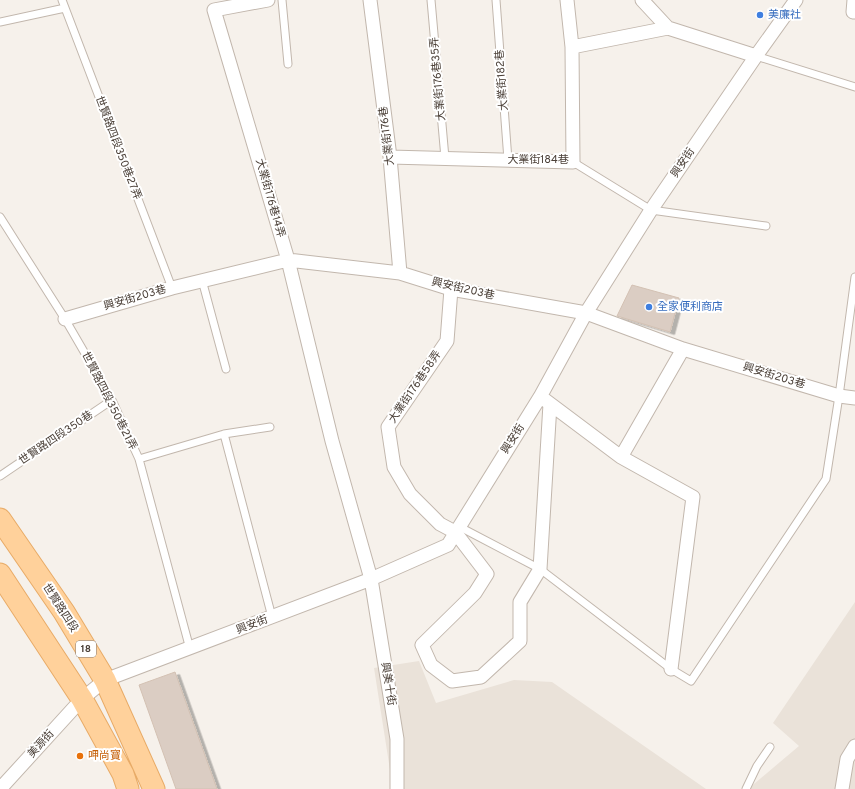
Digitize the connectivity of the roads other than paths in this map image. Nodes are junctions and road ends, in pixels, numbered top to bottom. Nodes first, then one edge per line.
1 (62, 0) edge
2 (268, 0) edge
3 (282, 0) edge
4 (370, 0) edge
5 (431, 0) edge
6 (496, 0) edge
7 (567, 0) edge
8 (642, 0) edge
9 (796, 0) edge
10 (854, 0) edge
11 (213, 5) edge
12 (65, 8) junction
13 (855, 12) edge
14 (0, 22) edge
15 (668, 28) junction
16 (572, 47) junction
17 (756, 56) junction
18 (288, 64) dead end
19 (855, 87) edge
20 (390, 157) junction
21 (445, 158) junction
22 (508, 160) junction
23 (573, 162) junction
24 (651, 210) junction
25 (0, 217) edge
26 (766, 226) dead end
27 (288, 260) junction
28 (400, 273) junction
29 (855, 278) edge
30 (202, 280) junction
31 (172, 288) junction
32 (451, 289) junction
33 (586, 313) junction
34 (65, 319) junction
35 (683, 349) junction
36 (226, 369) dead end
37 (839, 396) junction
38 (855, 398) edge
39 (112, 400) junction
40 (545, 401) junction
41 (270, 428) dead end
42 (224, 434) junction
43 (332, 441) joint
44 (621, 457) junction
45 (139, 459) junction
46 (0, 476) edge
47 (0, 519) edge
48 (456, 529) junction
49 (540, 569) junction
50 (0, 574) edge
51 (371, 579) junction
52 (272, 618) junction
53 (190, 649) junction
54 (671, 669) junction
55 (105, 680) junction
56 (82, 699) junction
57 (855, 746) edge
58 (770, 747) dead end
59 (0, 788) edge
60 (128, 789) edge
61 (154, 789) edge
62 (397, 789) edge
63 (746, 789) edge
64 (842, 789) edge

1 - 12 lane, 世賢路四段350巷27弄
2 - 11 street, 大業街176巷14弄
3 - 18 lane
4 - 20 street, 大業街176巷
5 - 21 lane, 大業街176巷35弄
6 - 22 lane, 大業街182巷
7 - 16 street, 大業街184巷
8 - 15 street
9 - 17 street, 興安街
10 - 13 street
11 - 27 street, 大業街176巷14弄
12 - 14 lane
12 - 31 lane, 世賢路四段350巷27弄
15 - 16 street
15 - 17 street
16 - 23 street, 大業街184巷
17 - 19 lane
17 - 24 street, 興安街
20 - 21 street, 大業街184巷
20 - 28 street, 大業街176巷
21 - 22 street, 大業街184巷
22 - 23 street, 大業街184巷
23 - 24 lane
24 - 26 lane
24 - 33 street, 興安街
25 - 34 lane, 世賢路四段350巷21弄
27 - 28 street, 興安街203巷
27 - 30 street, 興安街203巷
27 - 43 street, 大業街176巷14弄
28 - 32 street, 興安街203巷
29 - 37 lane
30 - 31 street, 興安街203巷
30 - 36 lane
31 - 34 street, 興安街203巷
32 - 33 street, 興安街203巷
32 - 48 street, 大業街176巷58弄
33 - 35 street, 興安街203巷
33 - 40 street, 興安街
34 - 39 lane, 世賢路四段350巷21弄
35 - 37 street, 興安街203巷
35 - 44 street
37 - 38 street, 興安街203巷
37 - 54 lane
39 - 45 lane, 世賢路四段350巷21弄
39 - 46 lane, 世賢路四段350巷
40 - 44 street
40 - 48 street, 興安街
40 - 49 street
41 - 42 lane
42 - 45 lane
42 - 52 lane
43 - 51 street, 興美十街
44 - 54 street
45 - 53 lane, 世賢路四段350巷21弄
47 - 55 main road, 世賢路四段 / 18
48 - 49 lane
48 - 49 street
48 - 51 street, 興安街
49 - 54 lane
50 - 56 main road
51 - 52 street, 興安街
51 - 62 street, 興美十街
52 - 53 street, 興安街
53 - 55 street, 興安街
55 - 56 street, 興安街
55 - 61 main road, 世賢路四段 / 18
56 - 59 street, 美源街
56 - 60 main road
57 - 64 street
58 - 63 lane

